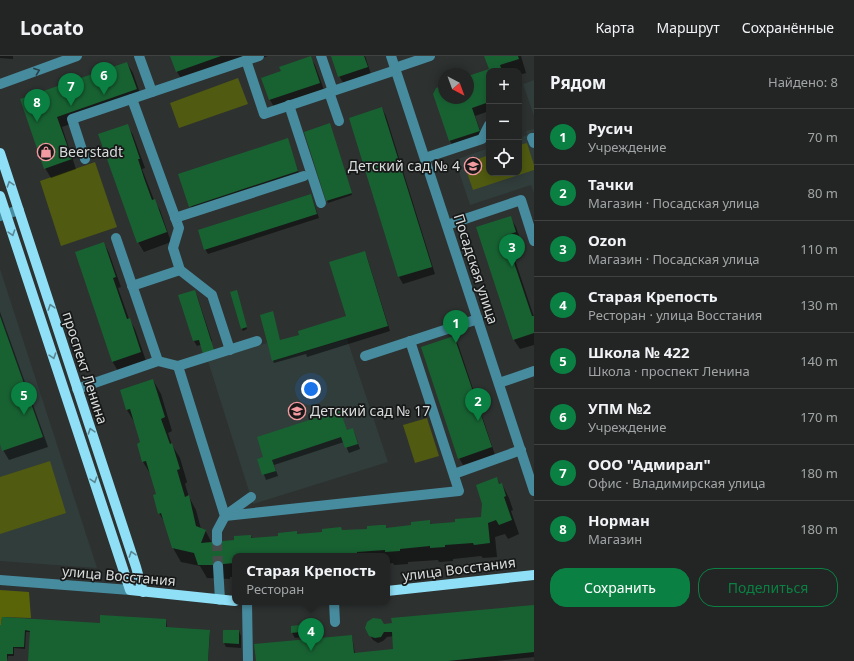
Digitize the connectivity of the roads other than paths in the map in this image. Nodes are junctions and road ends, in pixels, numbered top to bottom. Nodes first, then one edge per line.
1 (77, 56) edge
2 (139, 56) edge
3 (259, 56) edge
4 (321, 56) edge
5 (391, 56) edge
6 (430, 56) edge
7 (246, 60) junction
8 (396, 69) junction
9 (0, 84) edge
10 (152, 92) junction
11 (331, 92) junction
12 (132, 99) junction
13 (289, 105) junction
14 (339, 121) dead end
15 (486, 131) edge
16 (534, 138) edge
17 (534, 143) edge
18 (0, 153) edge
19 (425, 158) junction
20 (85, 159) dead end
21 (304, 176) dead end
22 (0, 196) edge
23 (320, 203) dead end
24 (19, 210) junction
25 (3, 215) edge
26 (175, 218) junction
27 (447, 225) junction
28 (532, 227) edge
29 (116, 238) dead end
30 (534, 241) edge
31 (180, 270) junction
32 (132, 286) junction
33 (478, 319) junction
34 (257, 341) dead end
35 (410, 342) junction
36 (230, 350) junction
37 (365, 356) dead end
38 (158, 361) junction
39 (178, 366) junction
40 (534, 371) edge
41 (499, 383) junction
42 (78, 389) junction
43 (521, 450) junction
44 (454, 474) junction
45 (534, 491) edge
46 (251, 497) dead end
47 (224, 516) junction
48 (217, 541) tunnel mouth
49 (218, 566) tunnel mouth
50 (534, 575) edge
51 (0, 580) edge
52 (130, 590) junction
53 (390, 591) edge
54 (143, 592) junction
55 (220, 600) junction
56 (232, 601) edge
57 (247, 605) edge
58 (334, 605) edge
59 (335, 622) dead end
60 (248, 661) edge

9 -> 1 street
2 - 10 street
3 - 7 street
4 - 11 street
5 - 8 street, Посадская улица
6 - 8 street
7 - 10 street
7 - 13 street
8 - 11 street
8 - 19 street, Посадская улица
10 - 12 street
11 - 13 street
11 - 14 street
12 - 20 street
12 - 26 street
13 - 23 street
15 - 19 street
16 - 17 street
24 -> 18 main road, проспект Ленина
19 - 27 street, Посадская улица
21 - 26 street
22 - 25 main road, проспект Ленина
24 - 25 street
42 -> 24 main road, проспект Ленина
25 -> 52 main road, проспект Ленина
26 - 31 street
27 - 28 street
27 - 33 street, Посадская улица
28 - 30 street
29 - 32 street
31 - 32 street
31 - 36 street
32 - 38 street
33 - 35 street
33 - 41 street, Посадская улица
34 - 36 street
35 - 37 street
35 - 44 street
36 - 39 street
38 - 39 street
38 - 42 street
39 - 47 street
40 - 41 street
41 - 43 street, Посадская улица
54 -> 42 main road, проспект Ленина
43 - 44 street
43 - 45 street, Посадская улица
44 - 47 street
46 - 47 street
47 - 48 street
49 - 55 street
50 - 53 main road, улица Восстания
51 - 52 street, улица Восстания
52 - 54 main road, улица Восстания
54 - 55 main road, улица Восстания
55 - 56 main road, улица Восстания
57 - 60 street
58 - 59 street

